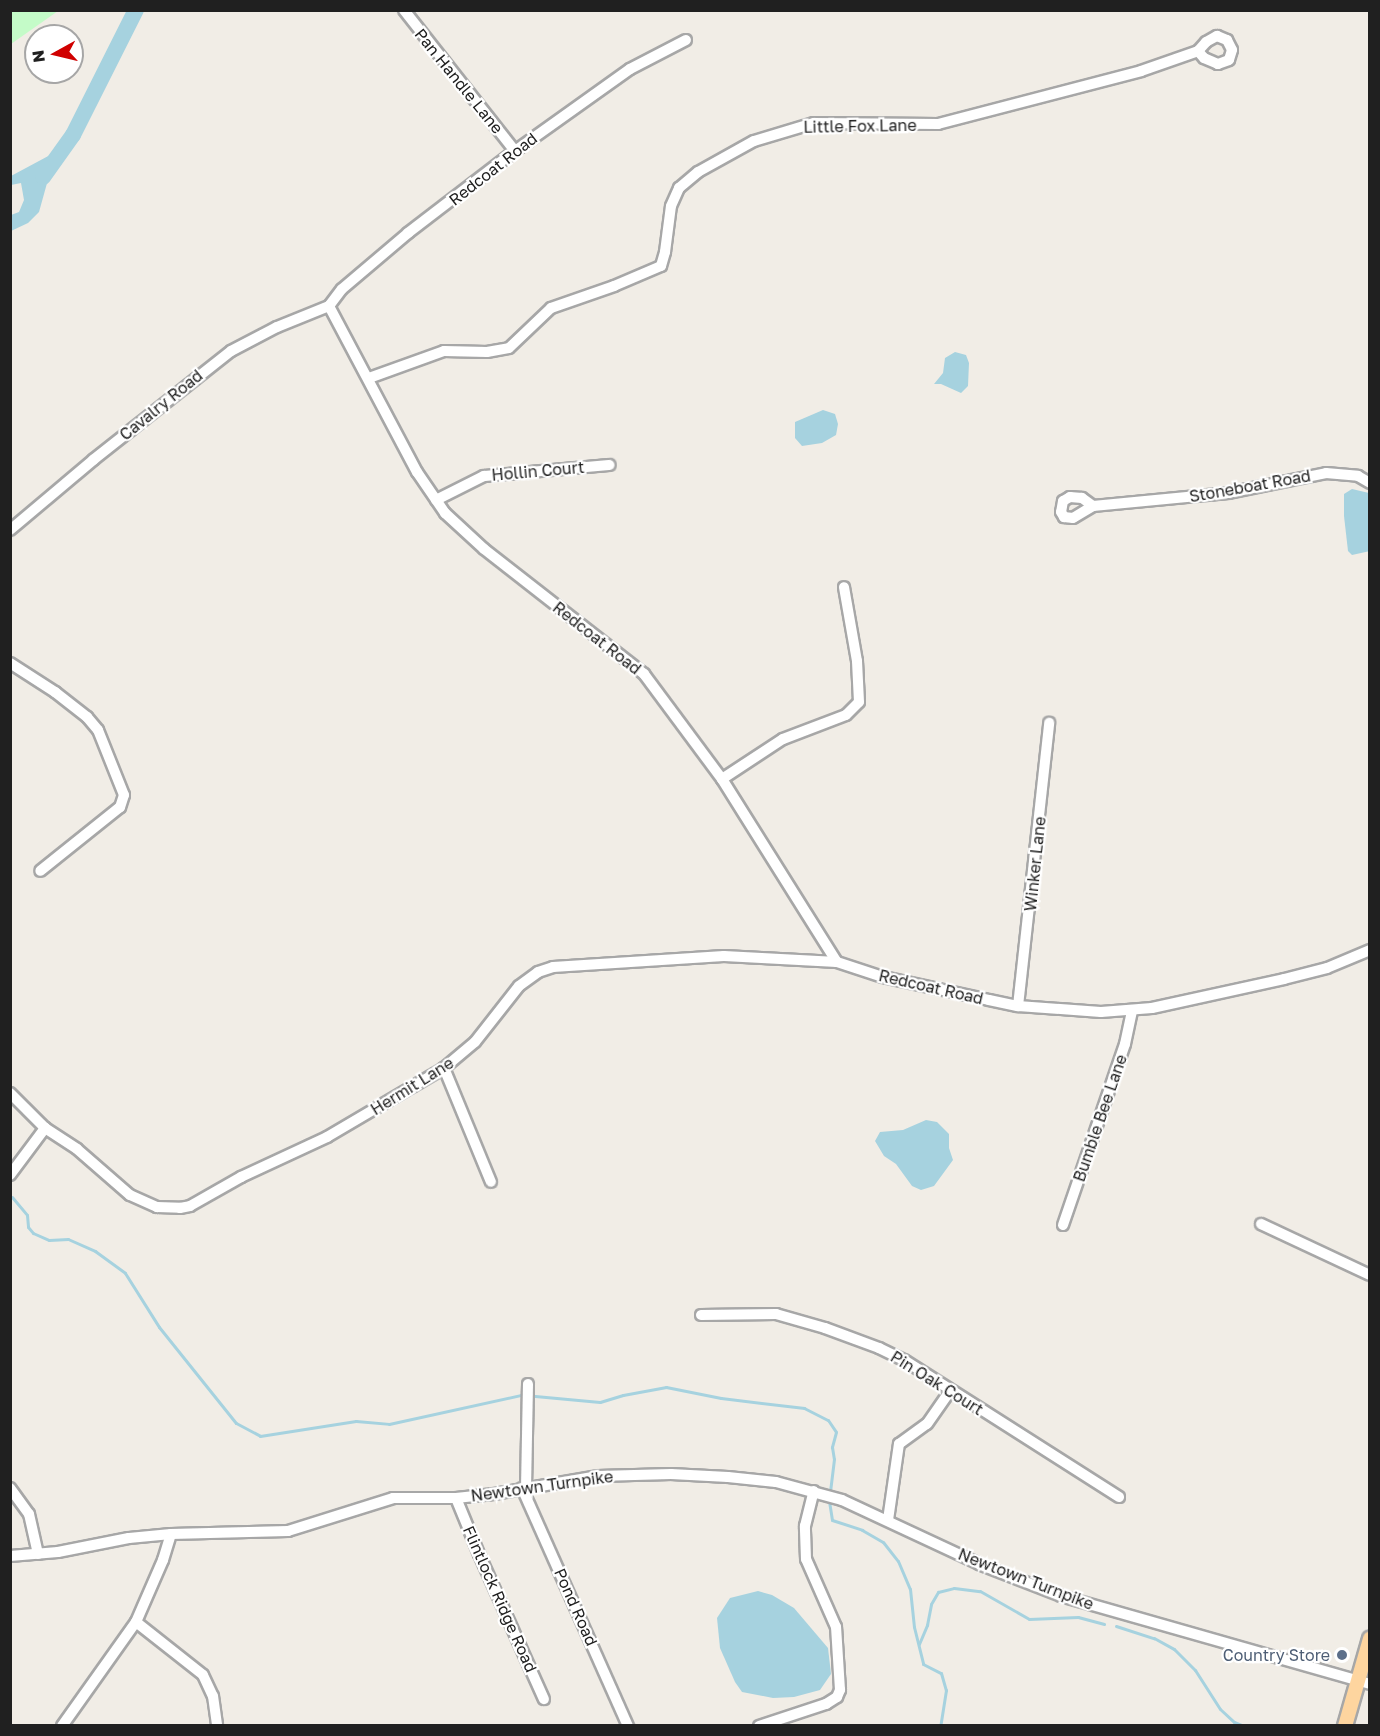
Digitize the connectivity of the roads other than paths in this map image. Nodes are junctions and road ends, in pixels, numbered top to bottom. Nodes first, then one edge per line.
1 (404, 10) edge
2 (686, 40) dead end
3 (1198, 51) dead end
4 (515, 151) junction
5 (329, 306) junction
6 (369, 378) junction
7 (610, 465) dead end
8 (1370, 483) edge
9 (436, 500) junction
10 (1093, 506) dead end
11 (10, 530) edge
12 (844, 588) dead end
13 (10, 663) edge
14 (1049, 723) dead end
15 (722, 779) junction
16 (40, 871) dead end
17 (1370, 950) edge
18 (837, 962) junction
19 (1018, 1005) junction
20 (1132, 1011) junction
21 (444, 1068) junction
22 (10, 1093) edge
23 (45, 1128) junction
24 (10, 1175) edge
25 (491, 1182) dead end
26 (1261, 1224) dead end
27 (1063, 1225) dead end
28 (1370, 1275) edge
29 (701, 1315) dead end
30 (528, 1383) dead end
31 (950, 1391) junction
32 (10, 1488) edge
33 (524, 1488) junction
34 (814, 1491) junction
35 (1119, 1497) dead end
36 (456, 1498) junction
37 (888, 1520) junction
38 (171, 1534) junction
39 (38, 1554) junction
40 (10, 1556) edge
41 (136, 1622) junction
42 (1370, 1639) edge
43 (1363, 1682) edge
44 (544, 1699) dead end
45 (62, 1725) edge
46 (217, 1725) edge
47 (628, 1725) edge
48 (759, 1725) edge
49 (1345, 1725) edge

1 - 4 street, Pan Handle Lane
2 - 4 street, Redcoat Road
3 - 6 street, Little Fox Lane
4 - 5 street, Redcoat Road
5 - 6 street, Redcoat Road
5 - 11 street, Cavalry Road
6 - 9 street, Redcoat Road
7 - 9 street, Hollin Court
8 - 10 street, Stoneboat Road
9 - 15 street, Redcoat Road
12 - 15 street
13 - 16 street
14 - 19 street, Winker Lane
15 - 18 street, Redcoat Road
17 - 20 street, Redcoat Road
18 - 19 street, Redcoat Road
18 - 21 street, Hermit Lane
19 - 20 street, Redcoat Road
20 - 27 street, Bumble Bee Lane
21 - 23 street, Hermit Lane
21 - 25 street
22 - 23 street, Hermit Lane
23 - 24 street
26 - 28 street
29 - 31 street, Pin Oak Court
30 - 33 street
31 - 35 street, Pin Oak Court
31 - 37 street
32 - 39 street
33 - 34 street, Newtown Turnpike
33 - 36 street, Newtown Turnpike
33 - 47 street, Pond Road
34 - 37 street, Newtown Turnpike
34 - 48 street
36 - 38 street, Newtown Turnpike
36 - 44 street, Flintlock Ridge Road
37 - 43 street, Newtown Turnpike
38 - 39 street, Newtown Turnpike
38 - 41 street
39 - 40 street, Newtown Turnpike
41 - 45 street
41 - 46 street
42 - 43 main road
43 - 49 main road

